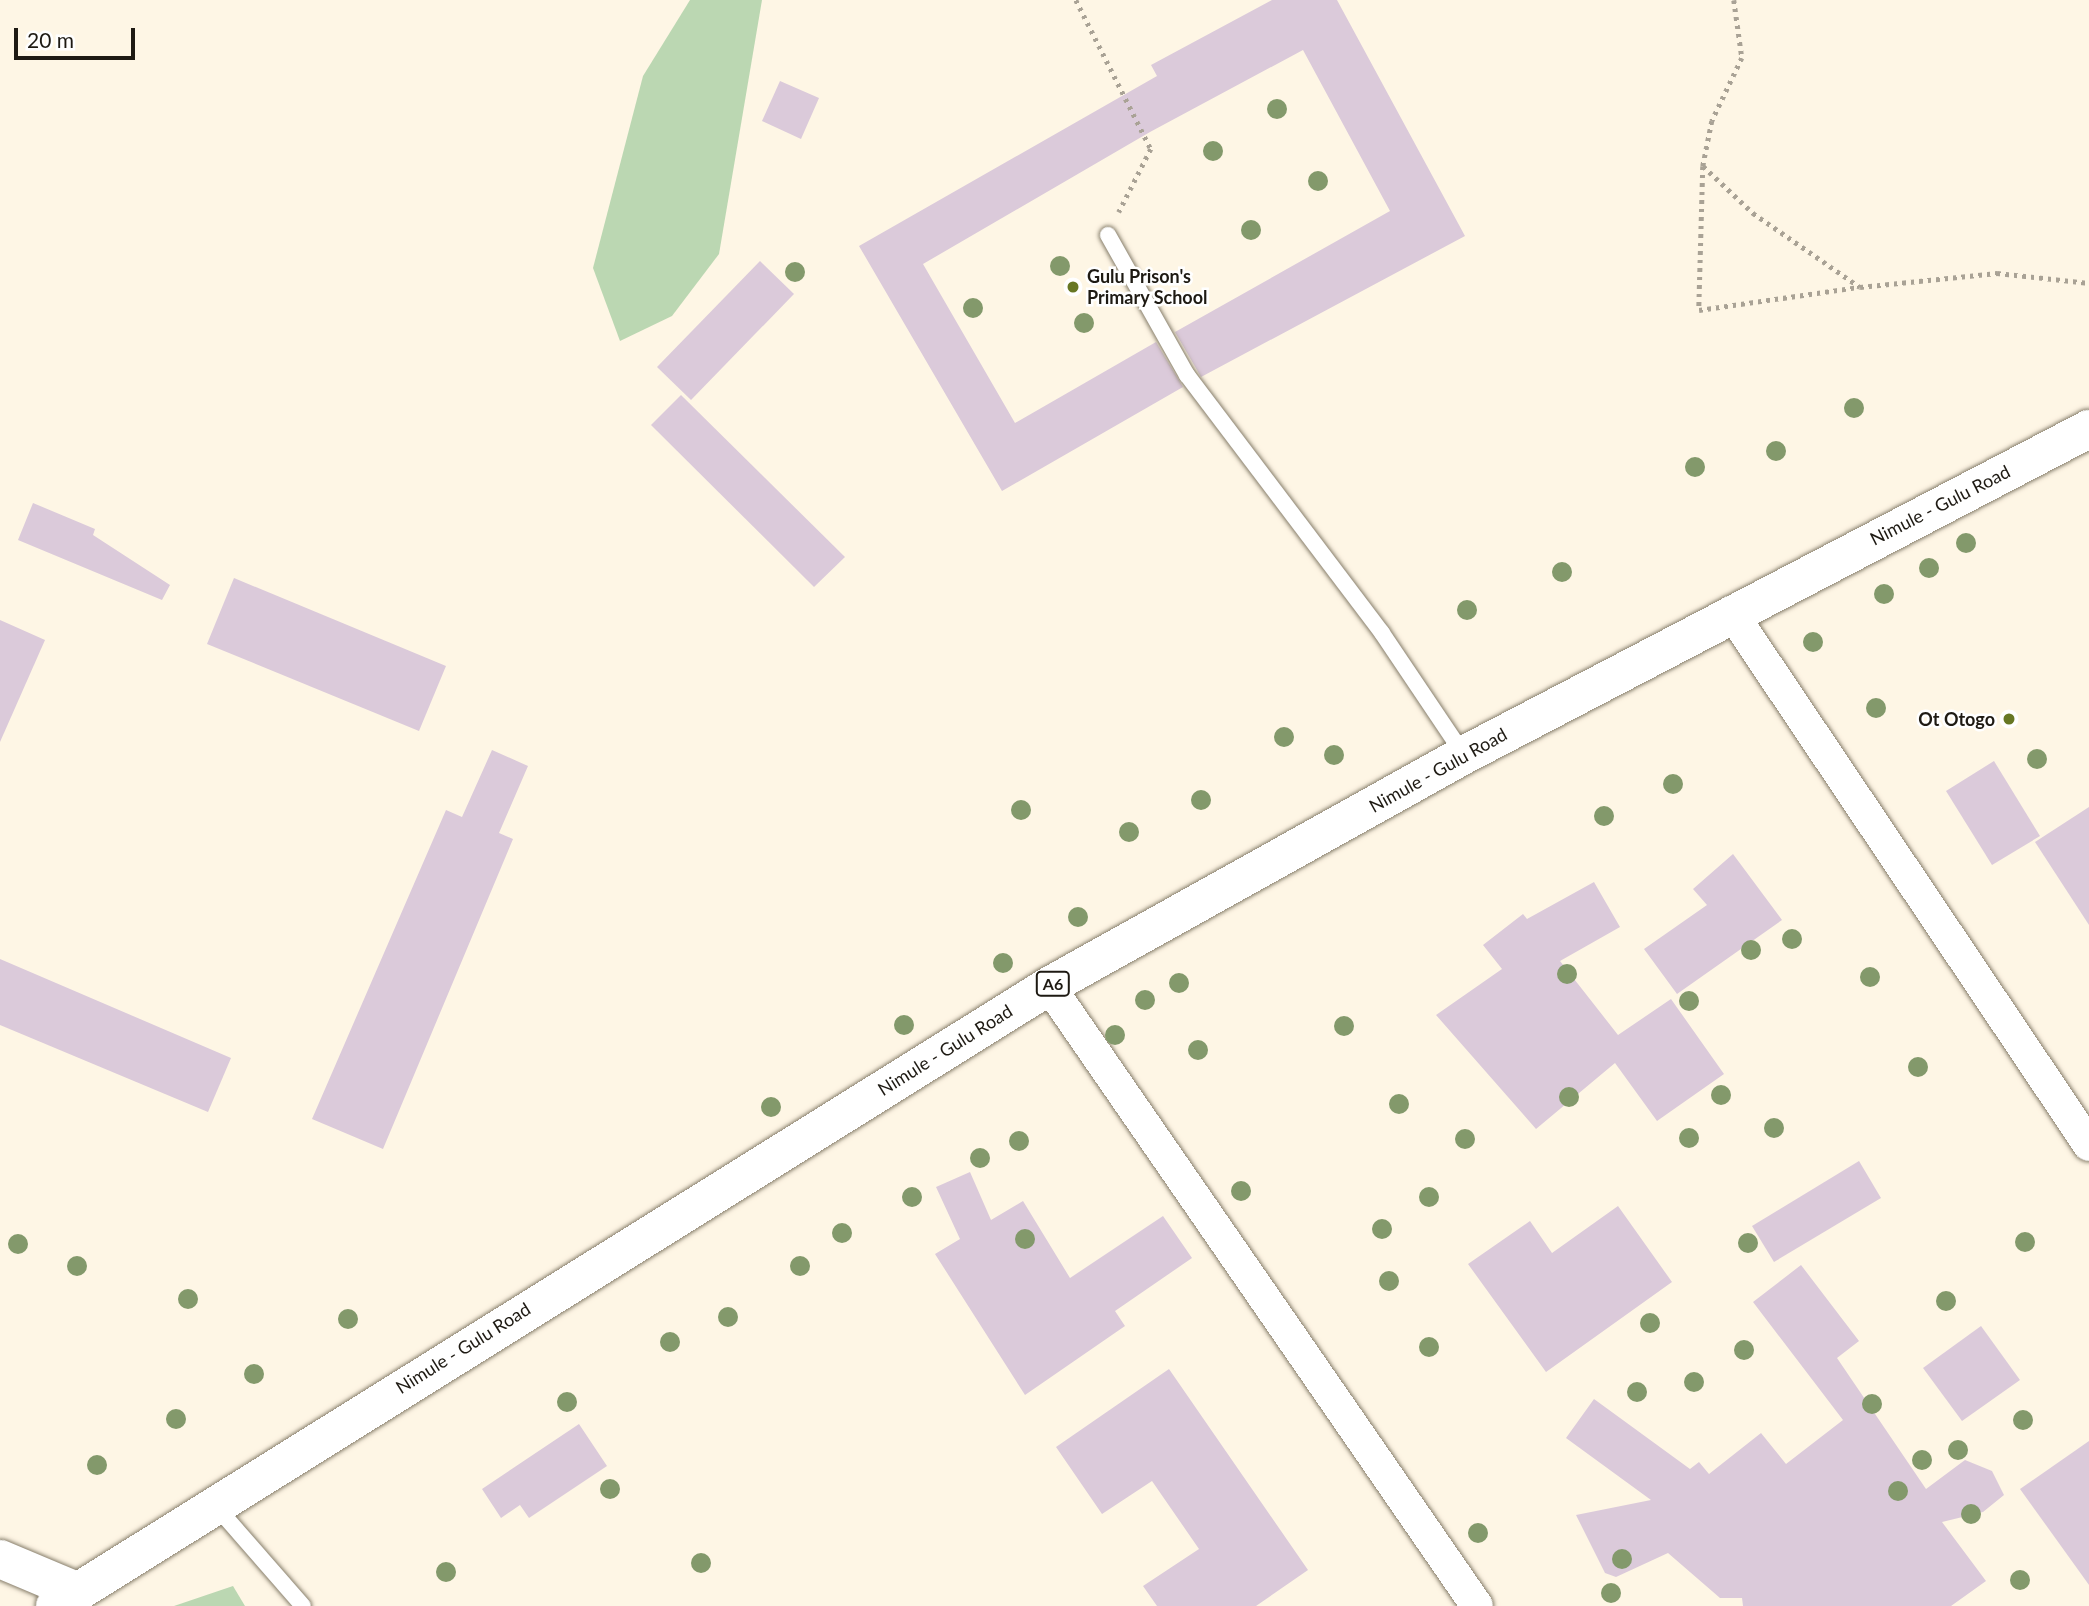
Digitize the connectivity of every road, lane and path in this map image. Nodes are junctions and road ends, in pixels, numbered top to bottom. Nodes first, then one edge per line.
1 (1076, 0) edge
2 (1734, 0) edge
3 (1703, 166) junction
4 (1108, 235) joint
5 (2089, 283) edge
6 (1860, 286) junction
7 (2089, 429) edge
8 (1731, 612) junction
9 (1464, 755) junction
10 (1049, 986) junction
11 (2089, 1144) edge
12 (212, 1503) junction
13 (0, 1559) edge
14 (65, 1598) edge
15 (303, 1606) edge
16 (1477, 1606) edge

1 - 4 path
2 - 3 path
3 - 6 path
3 - 6 path
4 - 9 lane
5 - 6 path
7 - 8 main road, Nimule - Gulu Road / A6
8 - 9 main road, Nimule - Gulu Road / A6
8 - 11 street
9 - 10 main road, Nimule - Gulu Road / A6
10 - 12 main road, Nimule - Gulu Road / A6
10 - 16 street
12 - 14 main road, Nimule - Gulu Road / A6
12 - 15 lane
13 - 14 main road

